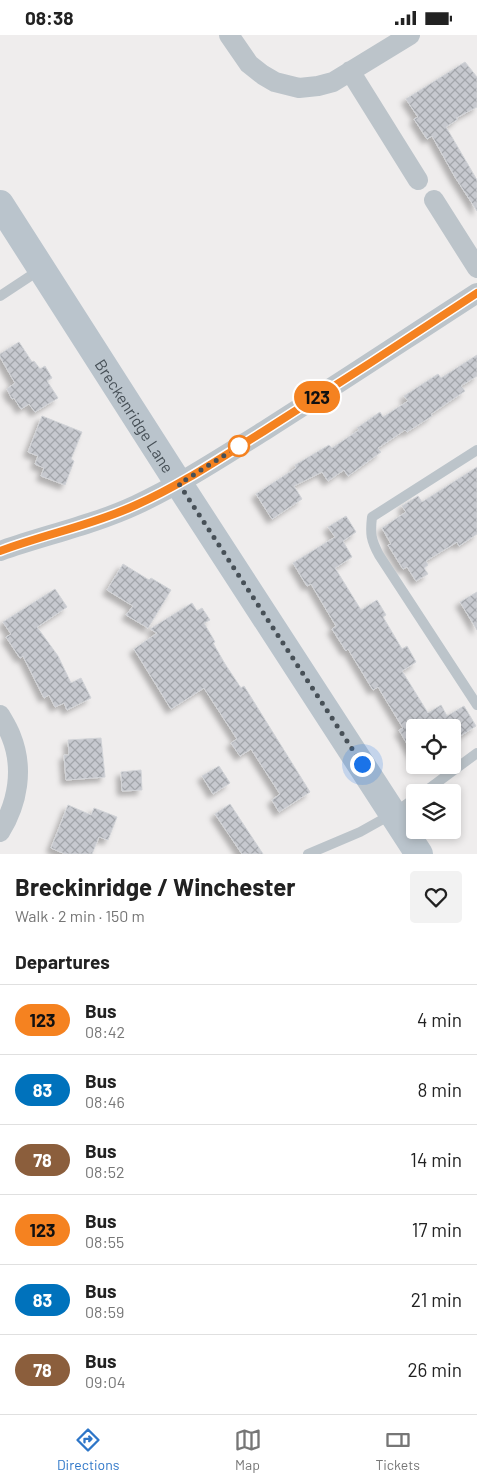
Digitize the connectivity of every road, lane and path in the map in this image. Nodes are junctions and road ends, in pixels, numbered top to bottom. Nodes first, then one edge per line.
1 (229, 35) edge
2 (410, 35) edge
3 (350, 71) junction
4 (418, 180) dead end
5 (434, 200) dead end
6 (0, 204) edge
7 (477, 268) edge
8 (42, 269) junction
9 (477, 293) edge
10 (0, 296) edge
11 (477, 450) edge
12 (179, 484) junction
13 (0, 551) edge
14 (477, 705) edge
15 (0, 715) edge
16 (477, 753) edge
17 (434, 784) edge
18 (404, 806) edge
19 (0, 832) edge
20 (308, 854) edge
21 (419, 854) edge

1 - 3 street
2 - 3 street
3 - 4 street
5 - 7 street
6 - 8 main road, Breckenridge Lane
8 - 10 lane
8 - 12 main road, Breckenridge Lane
9 - 12 street
11 - 14 lane
12 - 13 street
12 - 18 main road, Breckenridge Lane
15 - 19 street
16 - 17 lane
18 - 20 lane
18 - 21 main road, Breckenridge Lane

